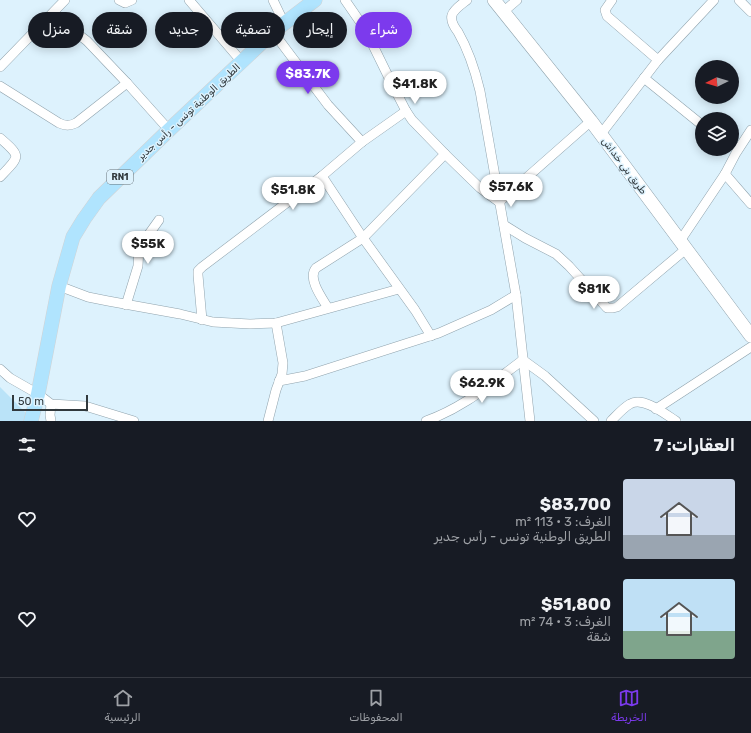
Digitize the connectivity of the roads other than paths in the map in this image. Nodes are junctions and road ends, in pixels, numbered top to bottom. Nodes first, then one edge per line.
1 (65, 0) edge
2 (118, 0) edge
3 (132, 0) edge
4 (189, 0) edge
5 (274, 0) edge
6 (315, 0) edge
7 (345, 0) edge
8 (467, 0) edge
9 (494, 0) edge
10 (517, 0) edge
11 (612, 0) edge
12 (714, 0) edge
13 (739, 0) edge
14 (54, 12) edge
15 (279, 12) edge
16 (503, 12) junction
17 (751, 12) edge
18 (285, 22) edge
19 (28, 38) edge
20 (84, 39) edge
21 (256, 48) edge
22 (285, 48) edge
23 (658, 60) junction
24 (242, 62) junction
25 (0, 67) edge
26 (644, 78) junction
27 (127, 83) junction
28 (0, 86) edge
29 (406, 111) junction
30 (695, 119) edge
31 (591, 121) junction
32 (169, 130) junction
33 (751, 130) edge
34 (601, 134) junction
35 (0, 138) edge
36 (362, 142) junction
37 (739, 144) edge
38 (445, 154) junction
39 (731, 156) edge
40 (725, 174) junction
41 (322, 176) junction
42 (0, 177) edge
43 (499, 202) junction
44 (751, 204) edge
45 (159, 220) dead end
46 (504, 225) junction
47 (363, 238) junction
48 (683, 245) junction
49 (59, 286) junction
50 (399, 289) junction
51 (516, 295) junction
52 (126, 305) junction
53 (328, 308) junction
54 (202, 320) junction
55 (276, 323) junction
56 (431, 336) junction
57 (751, 336) edge
58 (751, 347) edge
59 (523, 360) junction
60 (0, 369) edge
61 (279, 382) junction
62 (38, 394) junction
63 (51, 404) junction
64 (656, 409) junction
65 (32, 420) edge
66 (51, 421) edge
67 (134, 421) edge
68 (268, 421) edge
69 (426, 421) edge
70 (530, 421) edge
71 (594, 421) edge
72 (611, 421) edge
73 (676, 421) edge

1 - 14 street
2 - 3 street
4 - 24 street
5 - 15 street
6 - 18 main road, الطريق الوطنية تونس - رأس جدير / RN1
7 - 29 street
8 - 43 street
9 - 16 main road, طريق بني خداش
10 - 16 street
11 - 23 street
12 - 23 street
13 - 17 street
16 - 31 main road, طريق بني خداش
19 - 25 street
20 - 27 street
21 - 24 main road, الطريق الوطنية تونس - رأس جدير / RN1
22 - 36 street
23 - 26 street
24 - 32 main road, الطريق الوطنية تونس - رأس جدير / RN1
26 - 30 street
26 - 34 street
27 - 28 street
27 - 32 street
29 - 36 street
29 - 38 street
31 - 34 main road, طريق بني خداش
31 - 43 street
32 - 49 main road, الطريق الوطنية تونس - رأس جدير / RN1
33 - 37 street
34 - 48 main road, طريق بني خداش
35 - 42 street
36 - 41 street
38 - 43 street
38 - 47 street
39 - 40 street
40 - 44 street
40 - 48 street
41 - 47 street
41 - 54 street
43 - 46 street
45 - 52 street
46 - 48 street
46 - 51 street
47 - 50 street
47 - 53 street
48 - 57 main road, طريق بني خداش
49 - 52 street
49 - 62 main road, الطريق الوطنية تونس - رأس جدير / RN1
50 - 53 street
50 - 56 street
51 - 56 street
51 - 59 street
52 - 54 street
53 - 55 street
54 - 55 street
55 - 61 street
56 - 61 street
58 - 64 street
59 - 69 street
59 - 70 street
59 - 71 street
60 - 62 street
61 - 68 street
62 - 63 street
62 - 65 main road, الطريق الوطنية تونس - رأس جدير / RN1
63 - 66 street
63 - 67 street
64 - 72 street
64 - 73 street

